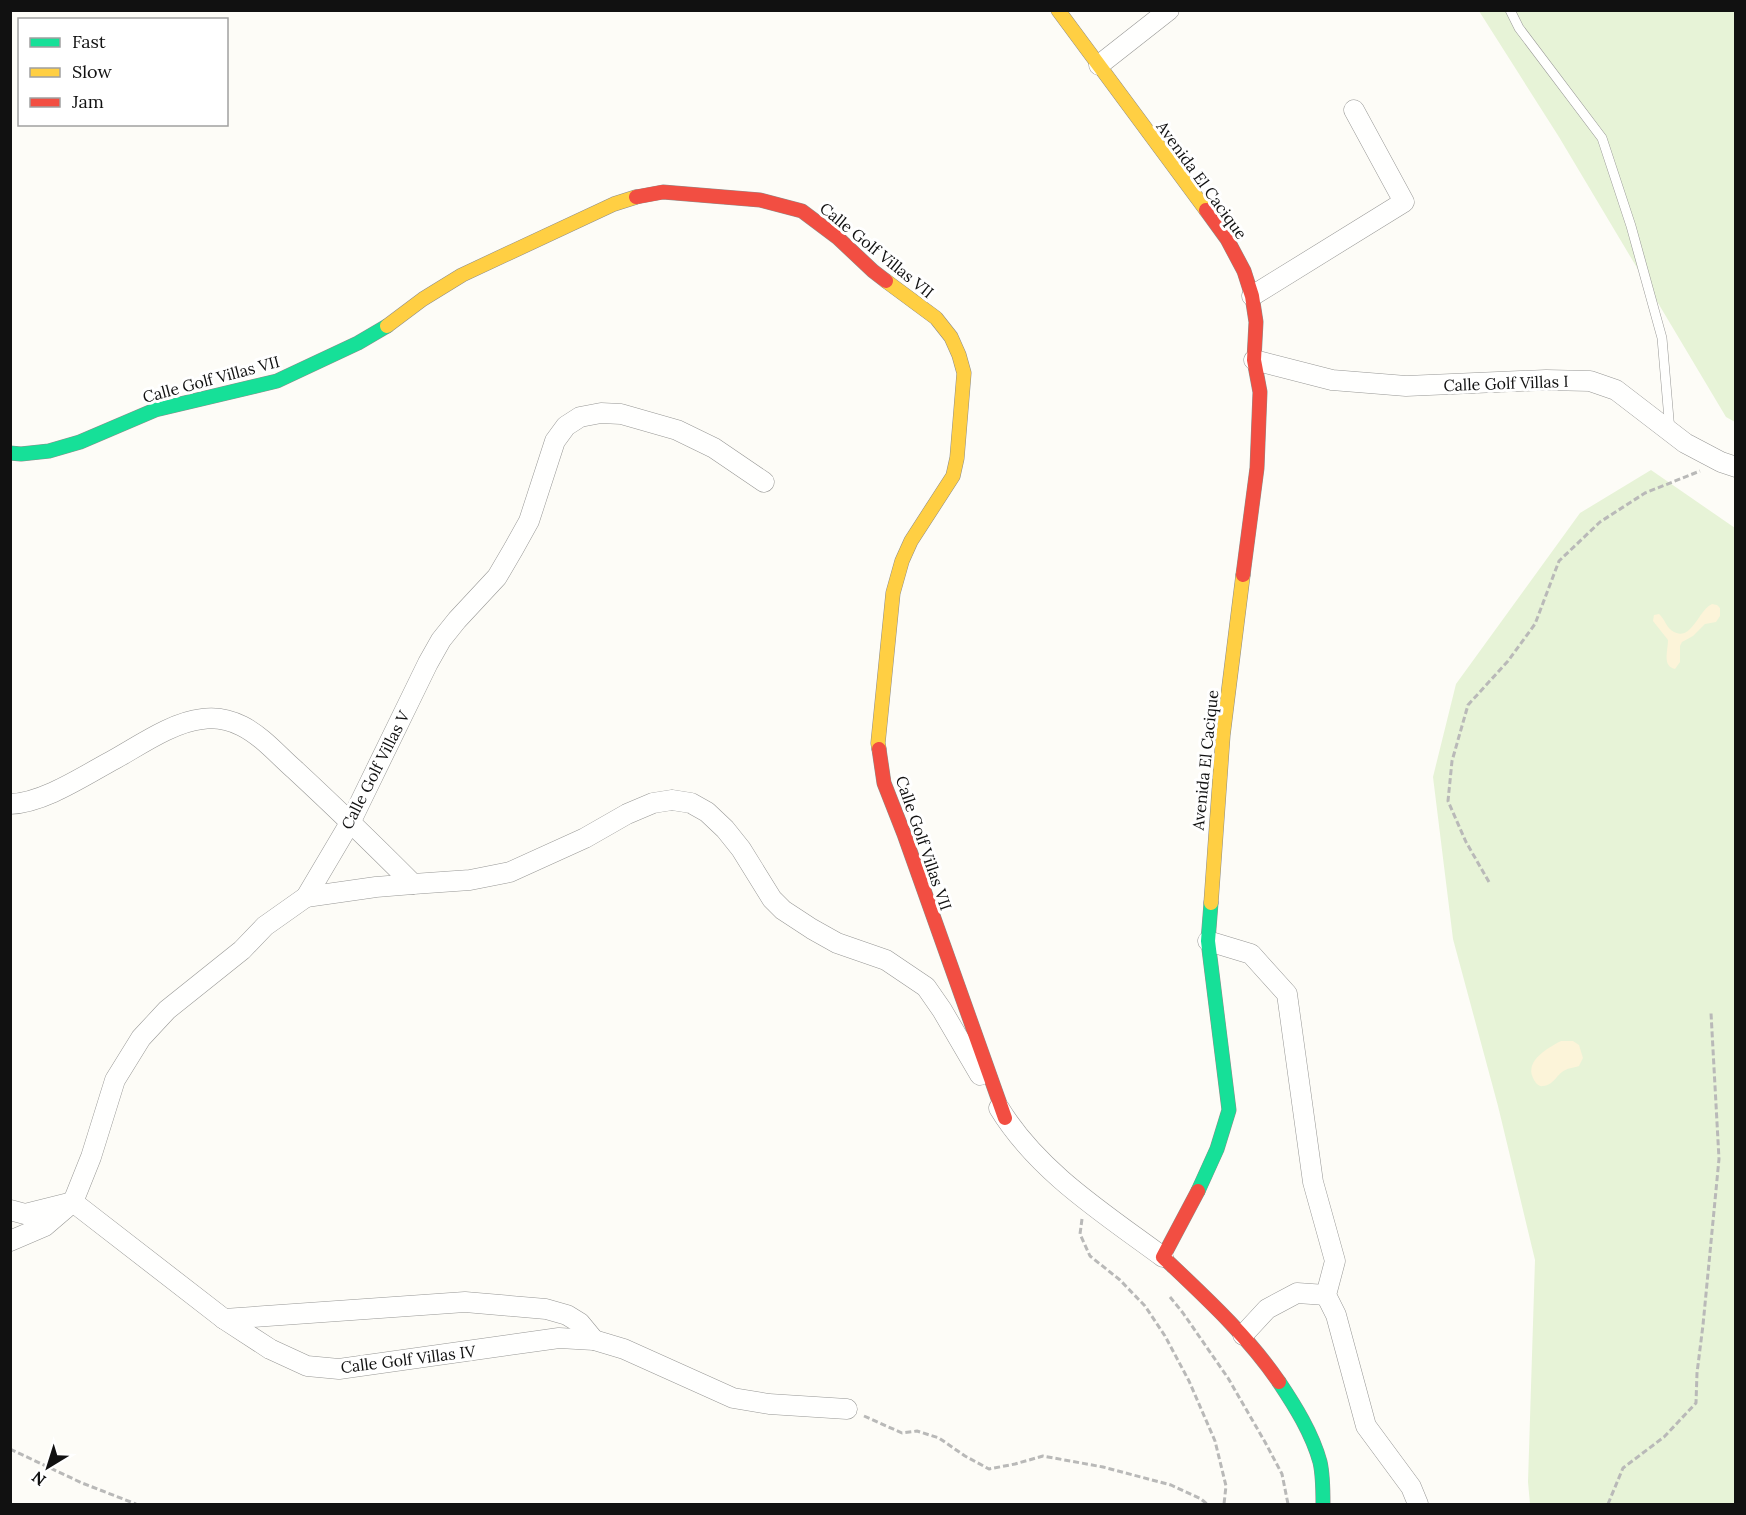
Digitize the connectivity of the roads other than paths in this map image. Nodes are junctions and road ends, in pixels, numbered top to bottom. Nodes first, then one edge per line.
1 (1058, 10) edge
2 (1169, 10) edge
3 (1510, 10) edge
4 (1100, 65) junction
5 (1354, 110) dead end
6 (1252, 296) junction
7 (1254, 360) junction
8 (1670, 431) junction
9 (10, 453) edge
10 (1731, 462) edge
11 (764, 482) dead end
12 (10, 804) edge
13 (351, 821) junction
14 (413, 884) junction
15 (306, 897) junction
16 (1208, 941) junction
17 (1005, 1118) junction
18 (73, 1202) junction
19 (10, 1210) edge
20 (10, 1241) edge
21 (1163, 1257) junction
22 (1326, 1295) junction
23 (224, 1319) junction
24 (1243, 1335) junction
25 (594, 1340) junction
26 (847, 1409) road end
27 (1323, 1504) edge
28 (1418, 1504) edge

1 - 4 street, Avenida El Cacique
2 - 4 street
3 - 8 lane
4 - 6 street, Avenida El Cacique
5 - 6 street
6 - 7 street, Avenida El Cacique
7 - 8 street, Calle Golf Villas I
7 - 16 street, Avenida El Cacique
8 - 10 street, Calle Golf Villas I
9 - 17 street, Calle Golf Villas VII
11 - 13 street, Calle Golf Villas V
12 - 13 street
13 - 14 street
13 - 15 street, Calle Golf Villas V
14 - 15 street
14 - 17 street
15 - 18 street, Calle Golf Villas V
16 - 21 street, Avenida El Cacique
16 - 22 street
17 - 21 street
18 - 19 street
18 - 20 street, Calle Golf Villas V
18 - 23 street, Calle Golf Villas IV
21 - 24 street
22 - 24 street
22 - 28 street
23 - 25 street
23 - 25 street, Calle Golf Villas IV
24 - 27 street
25 - 26 street, Calle Golf Villas IV

